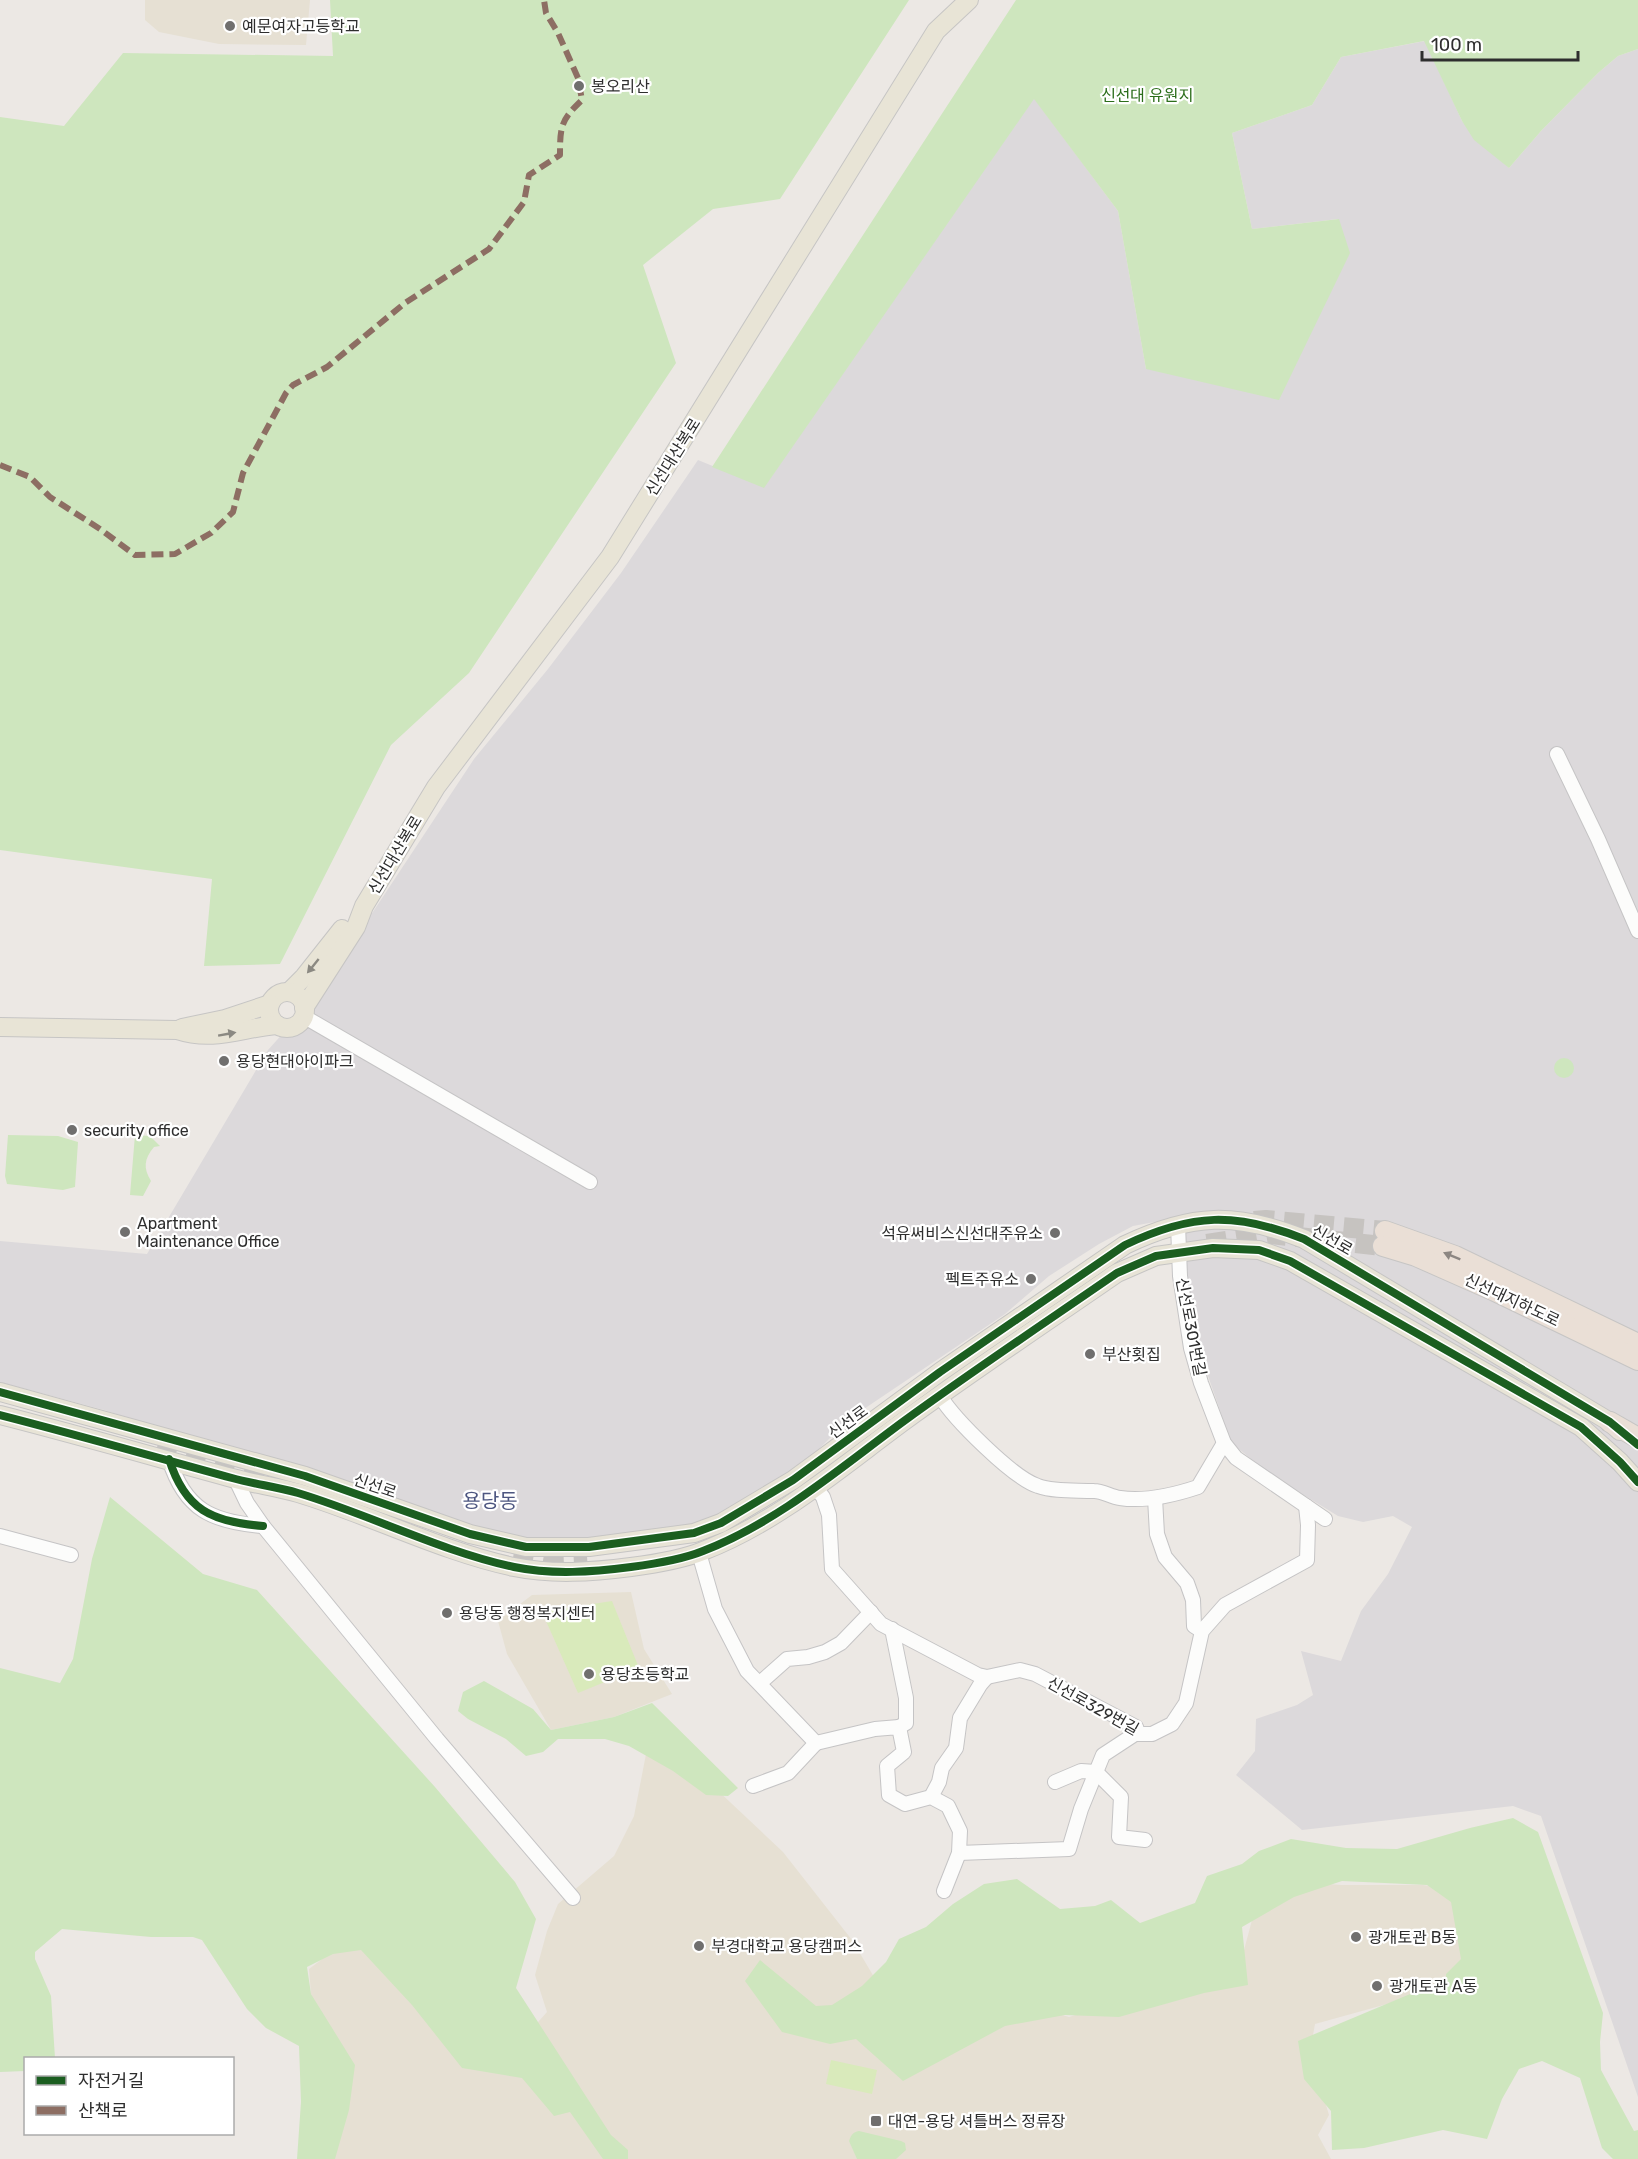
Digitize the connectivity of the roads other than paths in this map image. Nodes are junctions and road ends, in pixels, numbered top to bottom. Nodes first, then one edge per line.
1 (969, 0) edge
2 (1557, 754) dead end
3 (364, 906) junction
4 (1638, 931) edge
5 (289, 992) junction
6 (270, 1004) junction
7 (304, 1012) junction
8 (277, 1025) junction
9 (0, 1027) edge
10 (177, 1030) junction
11 (590, 1182) dead end
12 (1178, 1225) junction
13 (1179, 1253) junction
14 (1495, 1291) junction
15 (1638, 1344) edge
16 (1638, 1360) edge
17 (1638, 1375) edge
18 (0, 1392) edge
19 (940, 1396) junction
20 (0, 1415) edge
21 (1610, 1422) junction
22 (1638, 1438) edge
23 (1224, 1443) junction
24 (1638, 1445) edge
25 (169, 1460) junction
26 (236, 1480) junction
27 (1638, 1482) edge
28 (816, 1488) junction
29 (1155, 1498) junction
30 (1306, 1506) junction
31 (1325, 1518) dead end
32 (723, 1521) junction
33 (262, 1526) junction
34 (0, 1536) edge
35 (732, 1539) junction
36 (699, 1553) junction
37 (71, 1555) dead end
38 (871, 1612) junction
39 (892, 1629) junction
40 (1202, 1631) junction
41 (987, 1677) junction
42 (760, 1683) junction
43 (899, 1727) junction
44 (1138, 1734) junction
45 (816, 1743) junction
46 (1096, 1772) junction
47 (1055, 1782) dead end
48 (753, 1786) dead end
49 (931, 1797) junction
50 (1145, 1840) dead end
51 (959, 1853) junction
52 (944, 1891) dead end
53 (573, 1898) dead end

1 - 3 main road, 신선대산복로
2 - 4 street
3 -> 5 main road, 신선대산복로
3 - 7 main road, 신선대산복로
5 - 6 main road, 신선대산복로
5 - 7 main road
6 - 8 main road
6 - 10 main road, 신선대산복로
7 - 8 main road, 신선대산복로
7 - 11 street
10 -> 8 main road, 신선대산복로
9 - 10 main road, 신선대산복로
12 - 13 street, 신선로301번길
12 - 21 main road, 신선로
12 - 32 main road, 신선로
13 - 19 main road, 신선로
13 - 23 street, 신선로301번길
13 - 27 main road, 신선로
15 -> 14 highway, 신선대지하도로
14 - 16 highway, 신선대지하도로
14 - 17 highway
18 - 32 main road, 신선로
19 - 28 main road, 신선로
19 - 29 street
20 - 25 main road, 신선로
21 - 22 highway
21 - 24 main road, 신선로
23 - 29 street
23 - 30 street, 신선로301번길
25 - 26 main road, 신선로
25 - 33 street
26 - 33 street
26 - 36 main road, 신선로
28 - 35 main road, 신선로
28 - 38 street
29 - 40 street
30 - 31 street, 신선로301번길
30 - 40 street, 신선로329번길
32 - 35 main road
33 - 53 street
34 - 37 street
35 - 36 main road, 신선로
36 - 42 street
38 - 39 street
38 - 42 street
39 - 41 street
39 - 43 street
40 - 44 street, 신선로329번길
41 - 44 street, 신선로329번길
41 - 49 street
42 - 45 street
43 - 45 street
43 - 49 street
44 - 46 street
45 - 48 street
46 - 47 street
46 - 50 street
46 - 51 street
49 - 51 street
51 - 52 street

